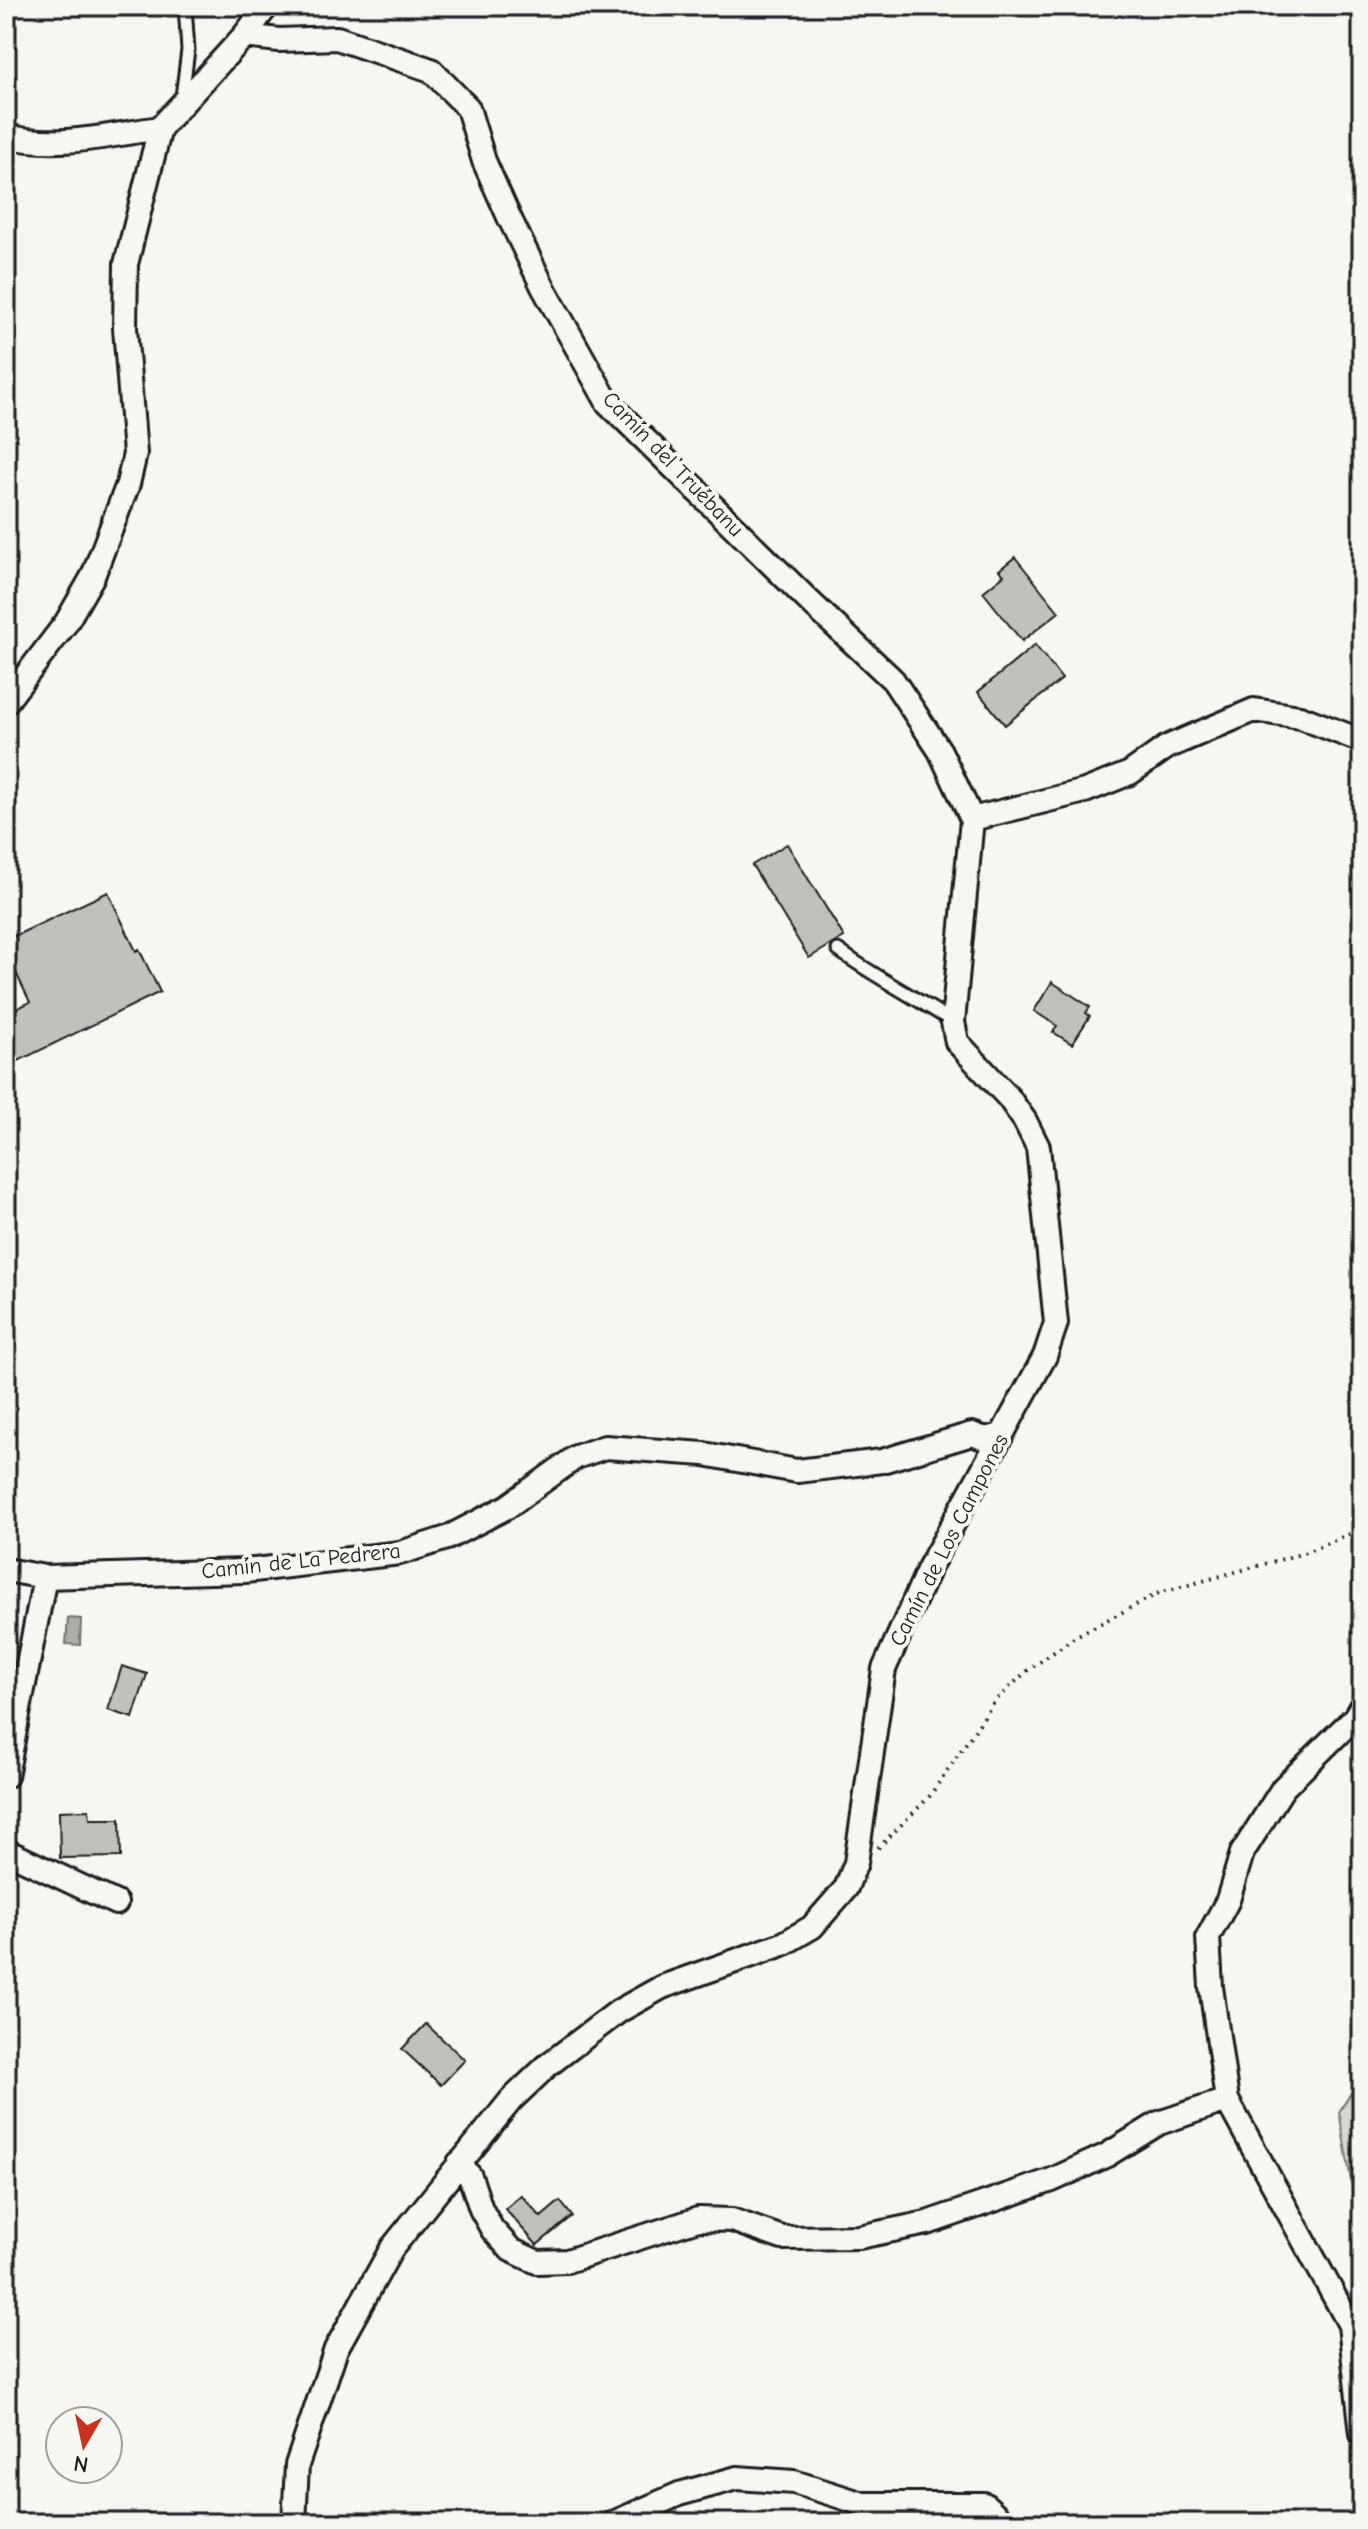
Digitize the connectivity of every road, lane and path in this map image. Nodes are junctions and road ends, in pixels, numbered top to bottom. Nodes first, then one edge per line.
1 (185, 6) edge
2 (267, 6) edge
3 (244, 36) junction
4 (182, 102) junction
5 (160, 128) junction
6 (6, 136) edge
7 (6, 702) edge
8 (1362, 741) edge
9 (972, 819) junction
10 (838, 950) dead end
11 (953, 1022) junction
12 (1002, 1435) junction
13 (1362, 1529) edge
14 (6, 1570) edge
15 (45, 1577) junction
16 (1362, 1705) edge
17 (6, 1776) edge
18 (6, 1851) edge
19 (856, 1863) junction
20 (116, 1903) dead end
21 (1227, 2100) junction
22 (459, 2163) junction
23 (1362, 2434) edge
24 (294, 2523) edge
25 (613, 2523) edge
26 (1005, 2523) edge

1 - 4 lane
2 - 3 street
3 - 4 street
3 - 9 street, Camín del Truébanu
4 - 5 street
5 - 6 street
5 - 7 street
8 - 9 street
9 - 11 street
10 - 11 lane
11 - 12 street, Camín de Los Campones
12 - 15 street, Camín de La Pedrera
12 - 19 street, Camín de Los Campones
13 - 19 path
14 - 15 street, Camín de La Pedrera
15 - 17 street
16 - 21 street
18 - 20 street
19 - 22 street, Camín de Los Campones
21 - 22 street
21 - 23 street
22 - 24 street, Camín de Los Campones
25 - 26 street

